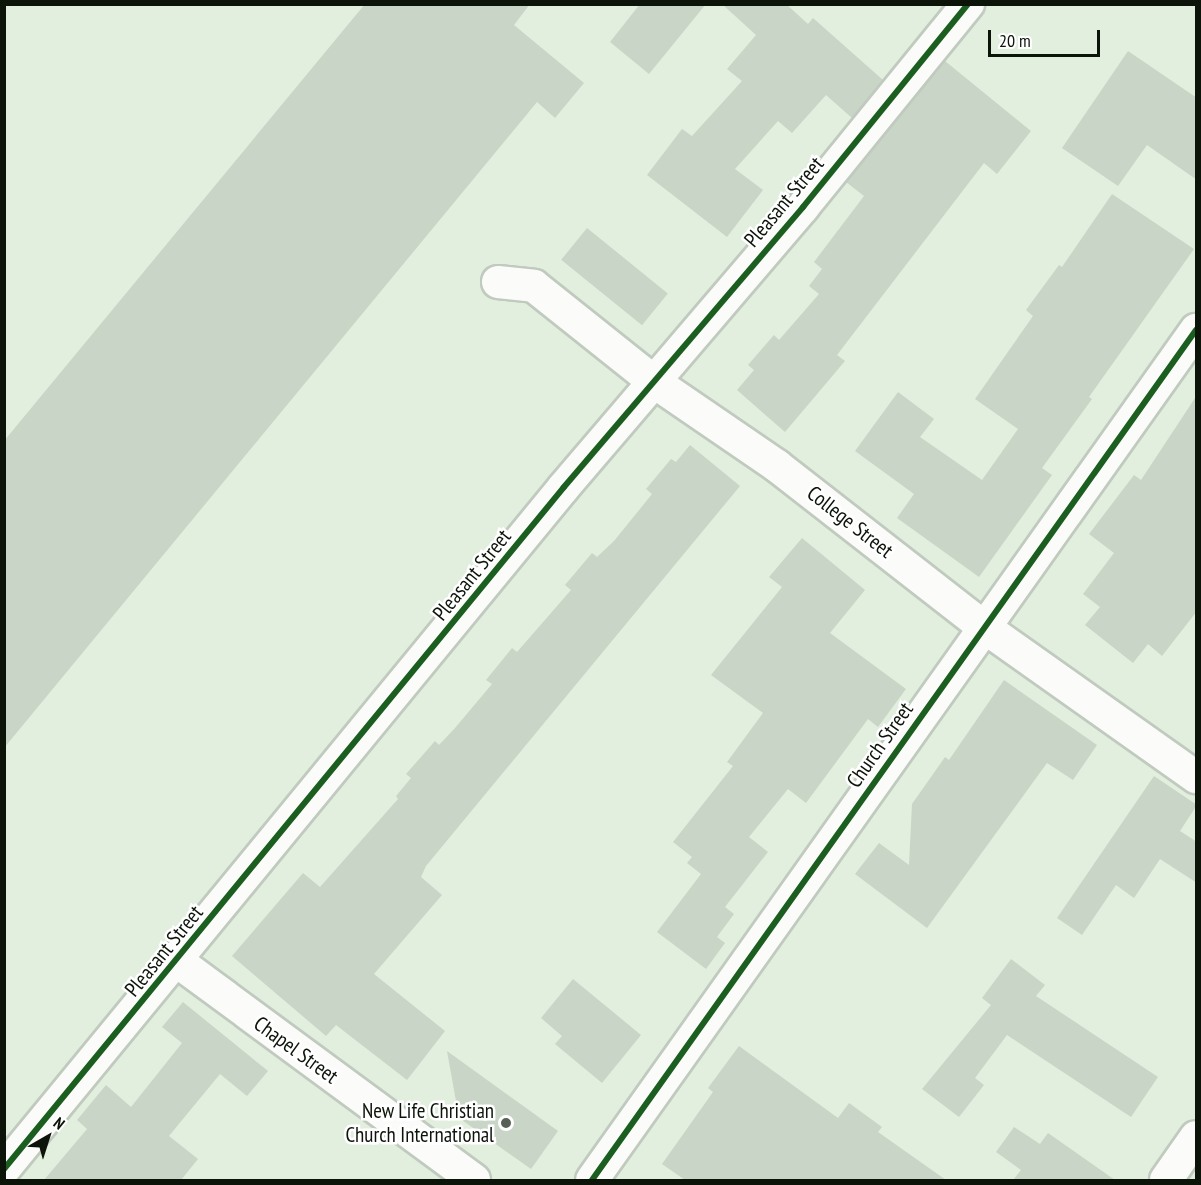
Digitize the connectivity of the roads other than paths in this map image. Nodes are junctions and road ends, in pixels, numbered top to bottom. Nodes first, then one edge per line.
1 (968, 4) edge
2 (498, 282) dead end
3 (1197, 330) edge
4 (653, 381) junction
5 (984, 627) junction
6 (1197, 777) edge
7 (177, 961) junction
8 (1197, 1137) edge
9 (4, 1169) edge
10 (474, 1180) edge
11 (592, 1180) edge
12 (1166, 1180) edge

1 - 4 street, Pleasant Street
2 - 4 street, College Street
3 - 5 street, Church Street
4 - 5 street, College Street
4 - 7 street, Pleasant Street
5 - 6 street, College Street
5 - 11 street, Church Street
7 - 9 street, Pleasant Street
7 - 10 street, Chapel Street
8 - 12 street

